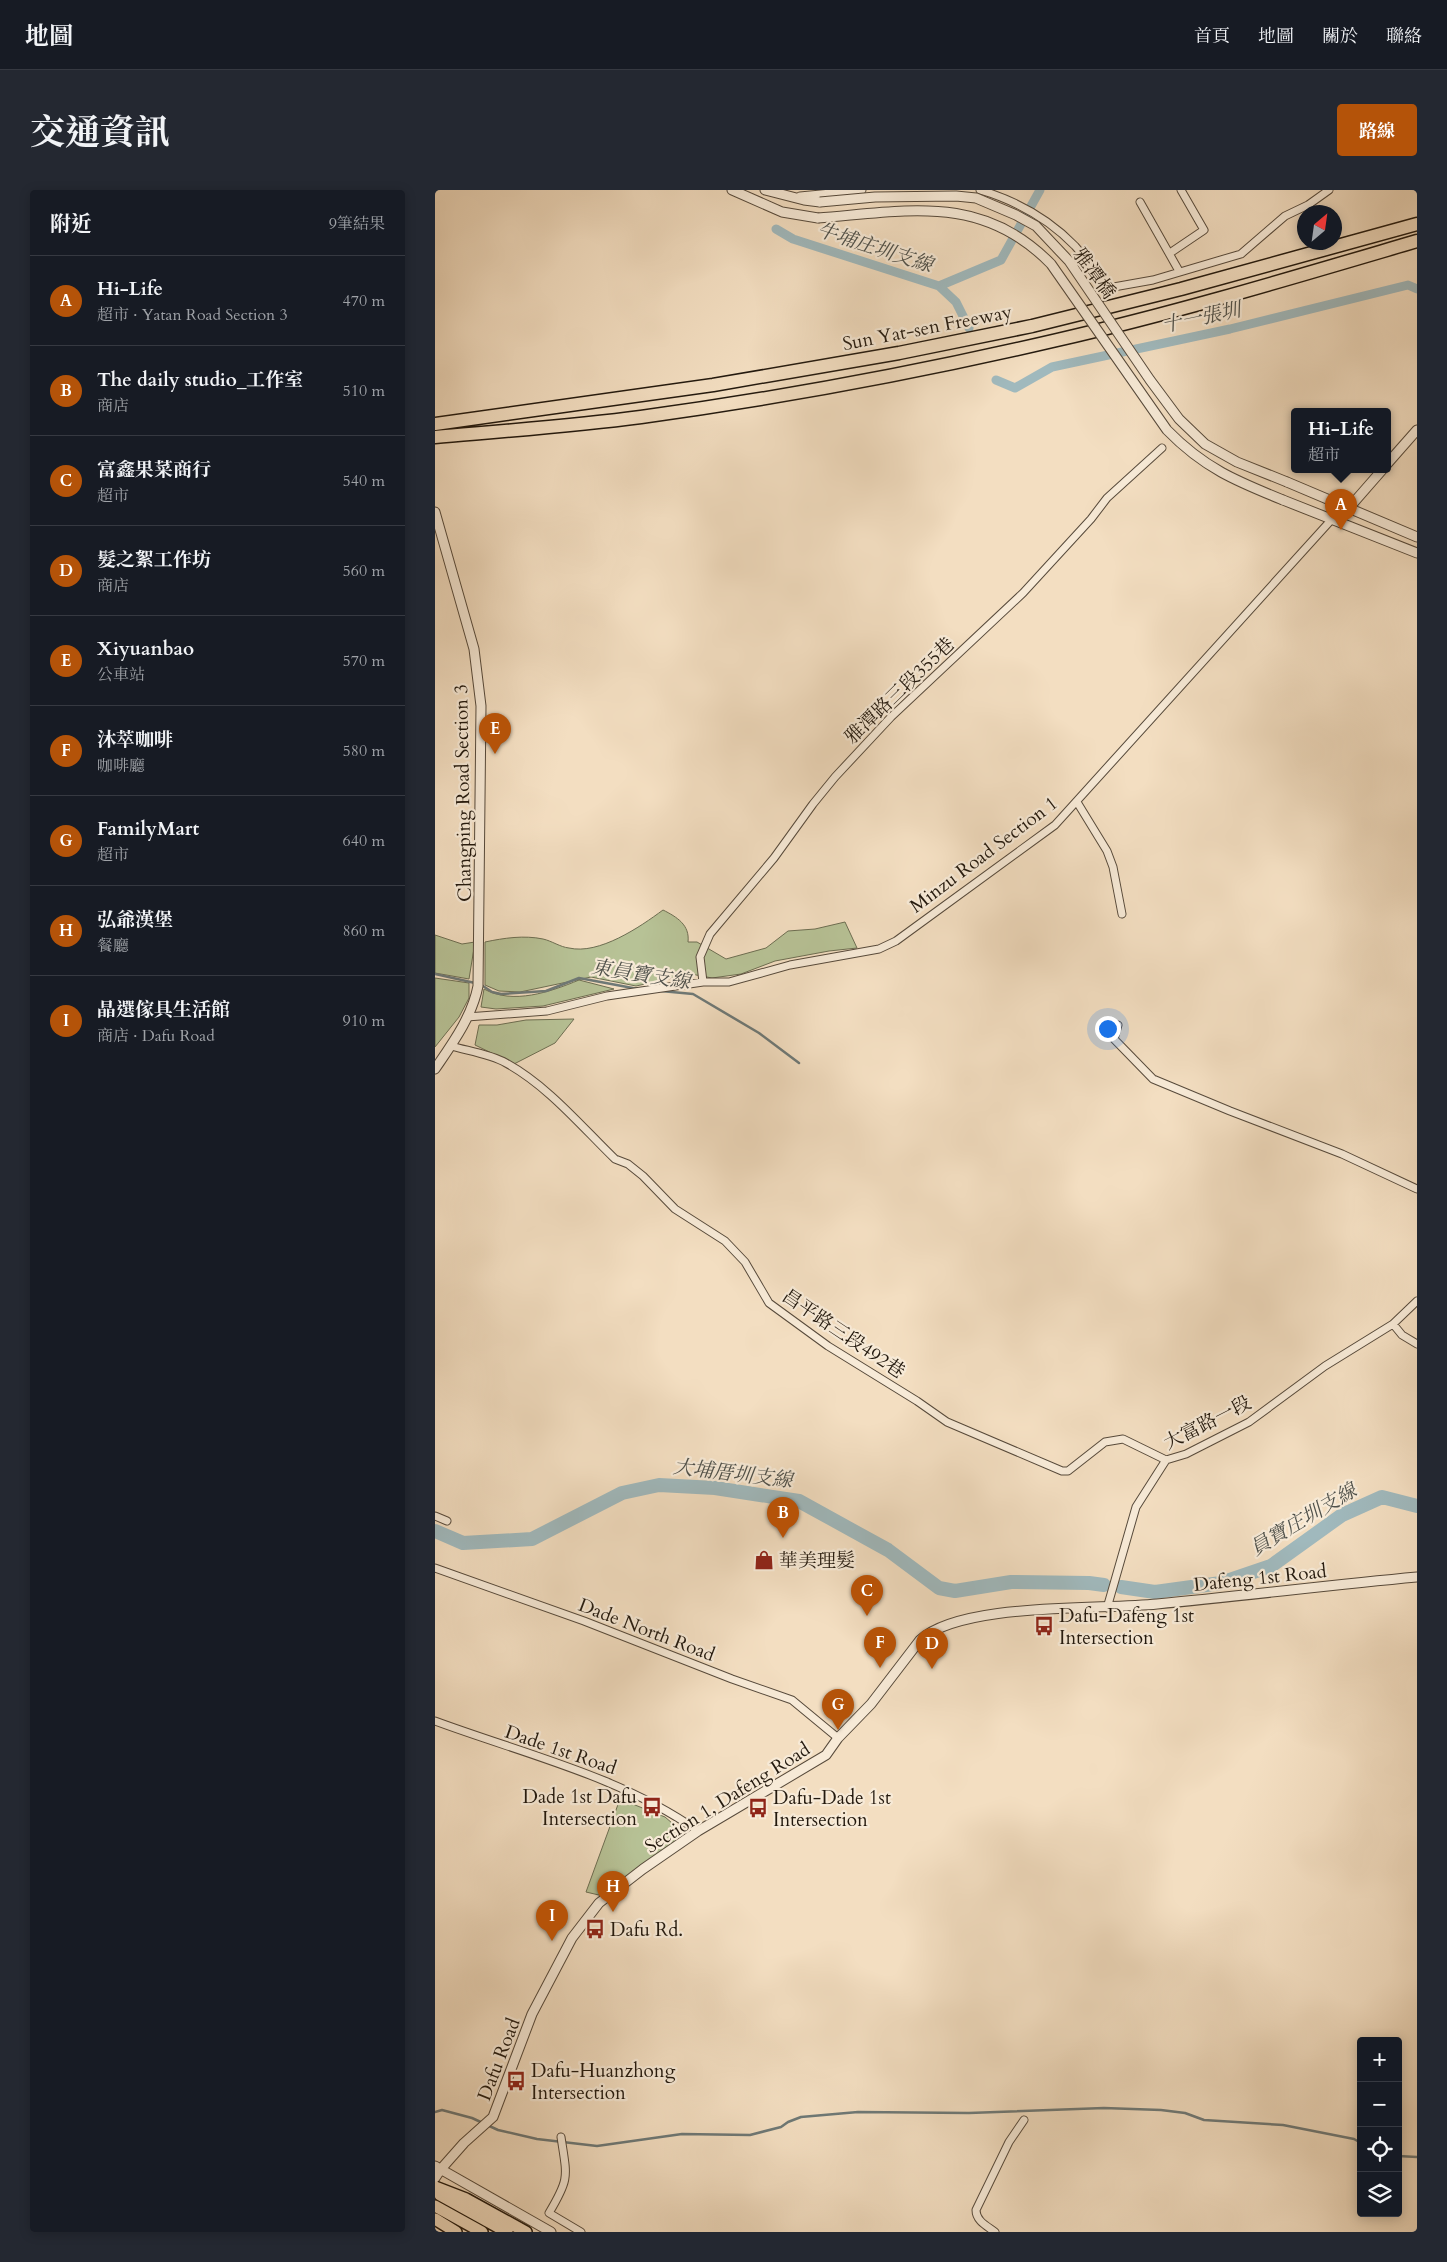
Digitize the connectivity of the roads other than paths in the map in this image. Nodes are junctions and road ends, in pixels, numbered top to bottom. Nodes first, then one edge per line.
1 (732, 190) edge
2 (765, 190) edge
3 (862, 190) edge
4 (980, 190) edge
5 (1181, 190) edge
6 (1329, 190) edge
7 (1140, 202) dead end
8 (760, 203) junction
9 (1417, 224) edge
10 (1417, 241) edge
11 (1170, 253) junction
12 (1179, 270) junction
13 (435, 424) edge
14 (1417, 430) edge
15 (435, 437) edge
16 (1162, 448) dead end
17 (1391, 459) edge
18 (1380, 473) edge
19 (1348, 509) junction
20 (435, 512) edge
21 (1333, 518) junction
22 (1417, 537) edge
23 (1417, 553) edge
24 (1077, 802) junction
25 (1122, 914) dead end
26 (703, 982) junction
27 (467, 1017) junction
28 (1117, 1025) dead end
29 (451, 1046) junction
30 (435, 1069) edge
31 (1417, 1189) edge
32 (1417, 1302) edge
33 (1393, 1324) junction
34 (1417, 1344) edge
35 (1166, 1460) junction
36 (435, 1516) edge
37 (447, 1521) dead end
38 (435, 1568) edge
39 (1417, 1577) edge
40 (1107, 1608) junction
41 (435, 1722) edge
42 (838, 1738) junction
43 (698, 1830) junction
44 (572, 1938) joint
45 (1024, 2120) dead end
46 (561, 2137) dead end
47 (438, 2167) edge
48 (435, 2178) edge
49 (435, 2187) edge
50 (435, 2192) edge
51 (435, 2206) edge
52 (435, 2219) edge
53 (456, 2232) edge
54 (482, 2232) edge
55 (507, 2232) edge
56 (526, 2232) edge
57 (551, 2232) edge
58 (581, 2232) edge
59 (995, 2232) edge

1 - 8 street, 雅潭橋
2 - 3 street
2 - 8 street
2 - 19 street, 雅潭橋, bridge
4 - 12 street
5 - 11 street
6 - 12 street
7 - 11 street
8 - 21 street, 雅潭橋, bridge
9 - 13 highway, Sun Yat-sen Freeway
10 - 15 highway, Sun Yat-sen Freeway
11 - 12 street
14 - 17 street
16 - 26 street, 雅潭路三段355巷
18 - 19 street, Minzu Road Section 1
19 - 21 street, Minzu Road Section 1
19 - 22 street, 雅潭橋
20 - 27 street, Changping Road Section 3
21 - 23 street, 雅潭橋
21 - 24 street, Minzu Road Section 1
24 - 25 street
24 - 26 street, Minzu Road Section 1
26 - 27 street, Minzu Road Section 1
27 - 29 street, Changping Road Section 3
28 - 31 street
29 - 30 street, Changping Road Section 3
29 - 35 street, 昌平路三段492巷
32 - 33 street, 大富路一段
33 - 34 street
33 - 35 street, 大富路一段
35 - 40 street, 大富路一段
36 - 37 street
38 - 42 street, Dade North Road
39 - 40 street, Dafeng 1st Road
40 - 42 street, Section 1, Dafeng Road
41 - 43 street, Dade 1st Road
42 - 43 street, Section 1, Dafeng Road
43 - 44 street, Section 1, Dafeng Road
44 - 47 street, Dafu Road
45 - 59 street
46 - 58 street
47 - 48 street, Dafu Road
47 - 57 street
49 - 56 highway
50 - 55 highway
51 - 54 highway
52 - 53 highway

